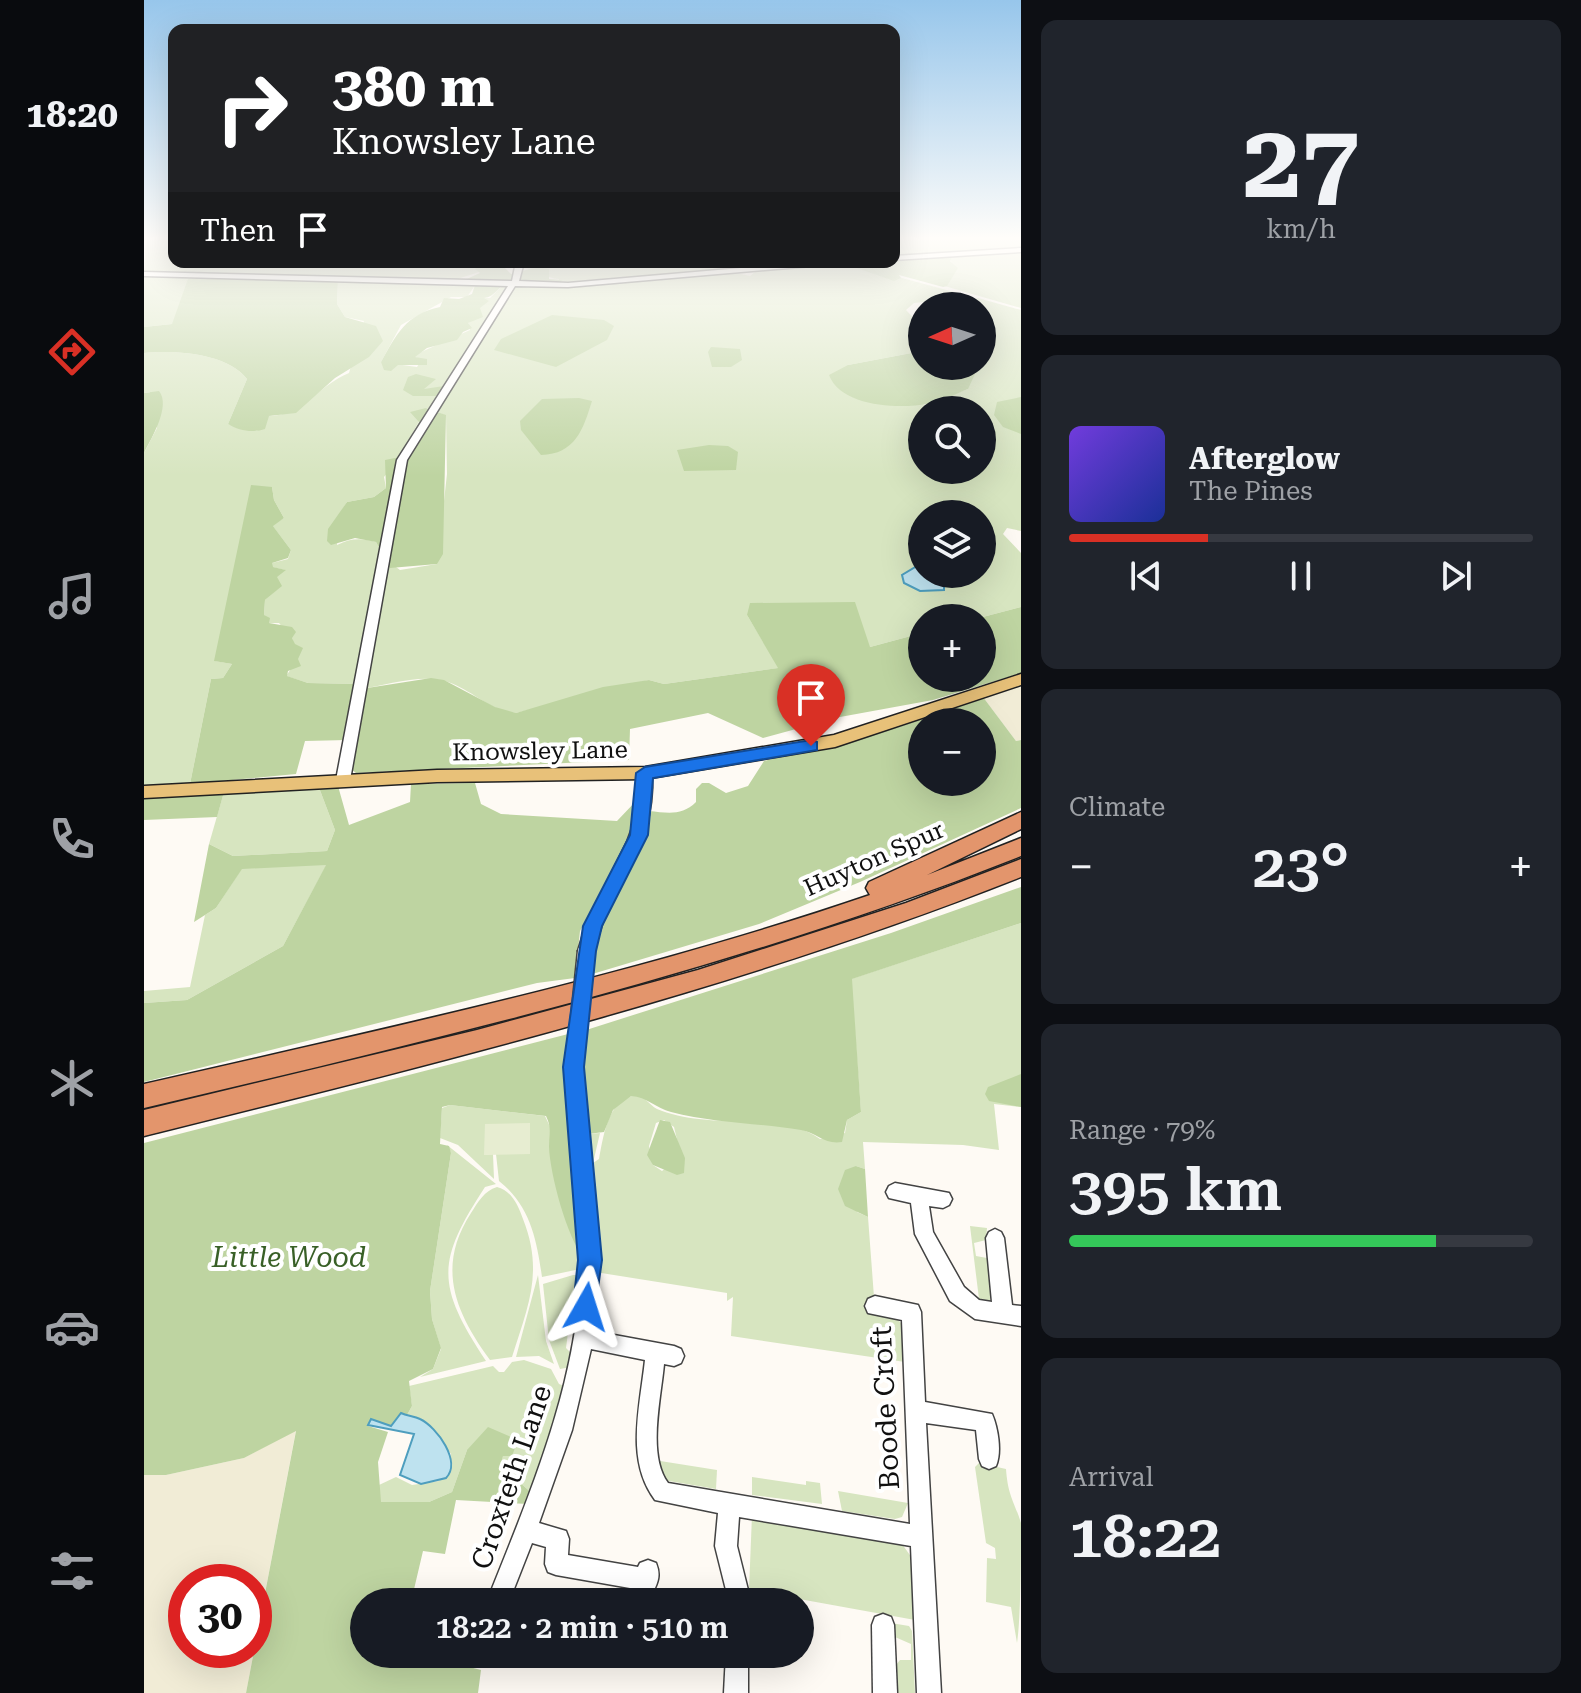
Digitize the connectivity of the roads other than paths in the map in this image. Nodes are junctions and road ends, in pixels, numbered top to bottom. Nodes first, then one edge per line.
1 (492, 318) edge
2 (1021, 679) edge
3 (645, 773) junction
4 (343, 780) junction
5 (144, 792) edge
6 (1021, 820) edge
7 (1021, 847) edge
8 (1021, 868) edge
9 (748, 944) junction
10 (144, 1096) edge
11 (144, 1123) edge
12 (895, 1192) dead end
13 (919, 1196) junction
14 (943, 1199) dead end
15 (990, 1246) dead end
16 (875, 1306) dead end
17 (1012, 1314) edge
18 (598, 1342) dead end
19 (916, 1411) junction
20 (989, 1459) dead end
21 (729, 1505) junction
22 (525, 1530) junction
23 (922, 1537) junction
24 (648, 1571) dead end
25 (503, 1588) edge
26 (736, 1588) edge
27 (883, 1625) dead end
28 (737, 1668) edge
29 (736, 1693) edge
30 (885, 1693) edge
31 (929, 1693) edge

1 - 4 street
2 - 3 main road, Knowsley Lane
3 - 4 main road, Knowsley Lane
3 - 22 street, Croxteth Lane, bridge
4 - 5 main road, Knowsley Lane
6 - 9 highway, Huyton Spur
7 - 9 highway
8 - 11 highway
9 - 10 highway
12 - 13 street
13 - 14 street
13 - 17 street
15 - 17 street
16 - 19 street, Boode Croft
18 - 21 street
19 - 20 street
19 - 23 street, Boode Croft
21 - 23 street
21 - 26 street
22 - 24 street
22 - 25 street, Croxteth Lane
23 - 31 street, Boode Croft
27 - 30 street
28 - 29 street

